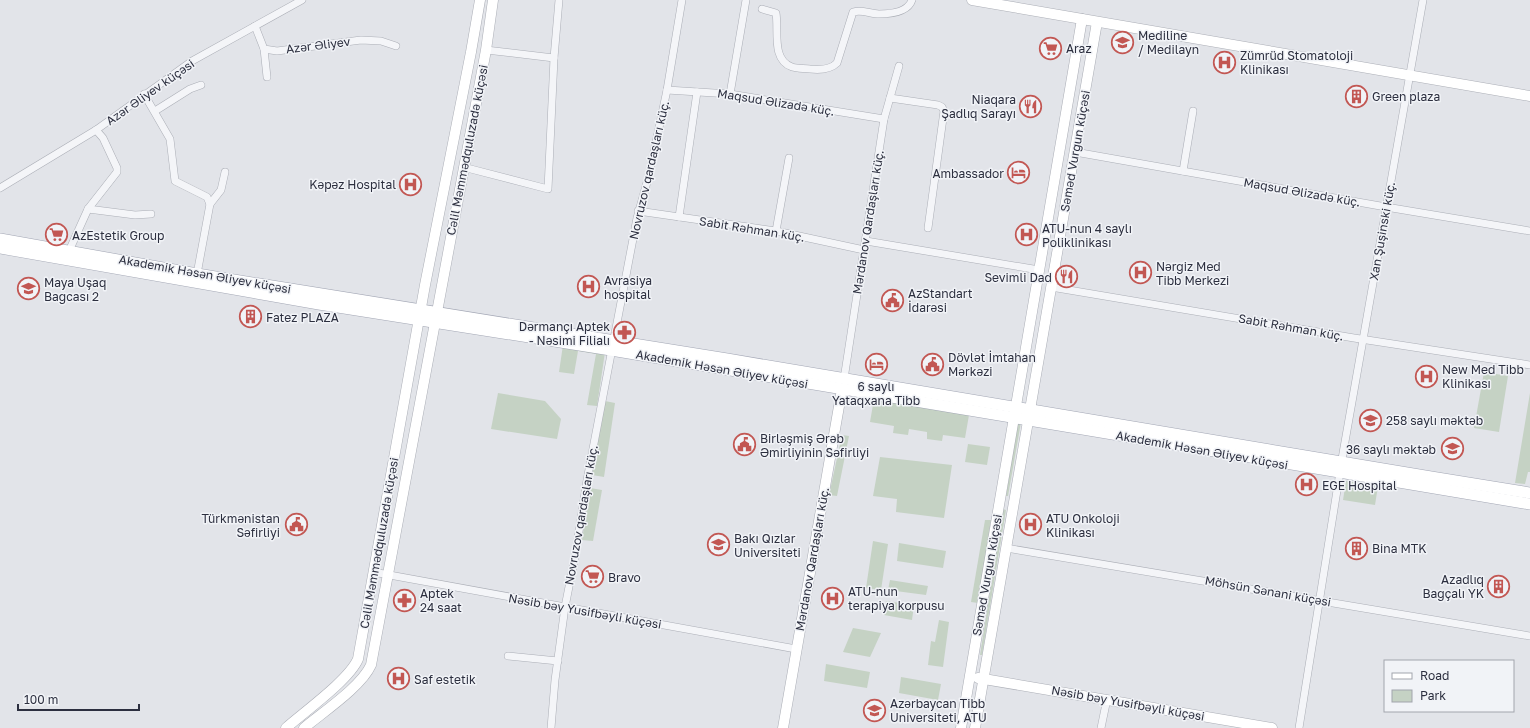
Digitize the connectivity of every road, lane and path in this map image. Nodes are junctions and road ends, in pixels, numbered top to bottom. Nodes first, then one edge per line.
1 (302, 0) edge
2 (480, 0) edge
3 (493, 0) edge
4 (559, 0) edge
5 (682, 0) edge
6 (746, 0) edge
7 (912, 0) edge
8 (972, 0) edge
9 (1423, 0) edge
10 (762, 9) dead end
11 (1082, 19) junction
12 (1097, 22) junction
13 (255, 26) junction
14 (396, 46) dead end
15 (264, 49) junction
16 (486, 50) junction
17 (554, 58) junction
18 (898, 66) dead end
19 (1410, 76) junction
20 (268, 77) dead end
21 (202, 85) dead end
22 (668, 90) junction
23 (698, 92) junction
24 (144, 94) junction
25 (730, 94) junction
26 (462, 96) junction
27 (1530, 96) edge
28 (890, 98) junction
29 (476, 99) junction
30 (155, 111) junction
31 (1193, 111) dead end
32 (884, 119) junction
33 (96, 130) junction
34 (1075, 152) junction
35 (789, 158) dead end
36 (463, 167) junction
37 (1183, 171) junction
38 (225, 172) dead end
39 (0, 188) edge
40 (210, 204) junction
41 (1386, 207) junction
42 (88, 209) junction
43 (638, 211) junction
44 (151, 214) dead end
45 (679, 217) junction
46 (928, 228) dead end
47 (776, 231) junction
48 (1530, 231) edge
49 (0, 239) edge
50 (866, 241) junction
51 (0, 248) edge
52 (864, 250) junction
53 (70, 251) junction
54 (1039, 270) junction
55 (197, 274) junction
56 (1051, 287) junction
57 (416, 317) junction
58 (438, 320) junction
59 (1364, 339) junction
60 (612, 345) junction
61 (1530, 365) edge
62 (843, 384) junction
63 (1029, 413) junction
64 (1010, 414) junction
65 (1341, 468) junction
66 (1530, 493) edge
67 (999, 503) junction
68 (1530, 504) edge
69 (1013, 506) junction
70 (1006, 548) junction
71 (373, 572) junction
72 (388, 575) junction
73 (1320, 600) junction
74 (565, 607) junction
75 (1530, 636) edge
76 (796, 649) junction
77 (508, 656) dead end
78 (558, 660) junction
79 (355, 666) junction
80 (365, 675) junction
81 (983, 678) junction
82 (968, 686) junction
83 (1106, 699) junction
84 (286, 728) edge
85 (304, 728) edge
86 (551, 728) edge
87 (782, 728) edge
88 (960, 728) edge
89 (975, 728) edge
90 (1101, 728) edge
91 (1272, 728) edge
92 (1299, 728) edge

1 - 13 street, Azər Əliyev küçəsi
2 - 26 main road, Cəlil Məmmədquluzadə küçəsi
3 - 16 main road, Cəlil Məmmədquluzadə küçəsi
4 - 17 street
5 - 22 street, Novruzov qardaşları küç.
6 - 25 street
7 - 10 street
8 - 11 main road
9 - 19 street, Xan Şuşinski küç.
11 - 12 main road
11 - 54 main road, Səməd Vurğun küçəsi
12 - 19 main road
12 - 34 main road, Səməd Vurğun küçəsi
13 - 15 street
13 - 24 street, Azər Əliyev küçəsi
14 - 15 street, Azər Əliyev
15 - 20 street
16 - 17 street
16 - 29 main road, Cəlil Məmmədquluzadə küçəsi
17 - 36 street
18 - 28 street, Mərdanov Qardaşları küç.
19 - 27 main road
19 - 41 street, Xan Şuşinski küç.
21 - 30 street
22 - 23 street, Maqsud Əlizadə küç.
22 - 43 street, Novruzov qardaşları küç.
23 - 25 street, Maqsud Əlizadə küç.
23 - 45 street
24 - 30 street
24 - 33 street, Azər Əliyev küçəsi
25 - 32 street, Maqsud Əlizadə küç.
26 - 29 main road
26 - 57 main road, Cəlil Məmmədquluzadə küçəsi
28 - 32 street, Mərdanov Qardaşları küç.
28 - 46 street
29 - 36 main road, Cəlil Məmmədquluzadə küçəsi
30 - 40 street
31 - 37 street
32 - 50 street, Mərdanov Qardaşları küç.
33 - 39 street, Azər Əliyev küçəsi
33 - 42 street
34 - 37 street, Maqsud Əlizadə küç.
34 - 56 main road, Səməd Vurğun küçəsi
35 - 47 street
36 - 58 main road, Cəlil Məmmədquluzadə küçəsi
37 - 41 street, Maqsud Əlizadə küç.
38 - 40 street
40 - 55 street
41 - 48 street, Maqsud Əlizadə küç.
41 - 59 street, Xan Şuşinski küç.
42 - 44 street
42 - 53 street
43 - 45 street, Sabit Rəhman küç.
43 - 60 street, Novruzov qardaşları küç.
45 - 47 street, Sabit Rəhman küç.
47 - 52 street, Sabit Rəhman küç.
49 - 53 main road, Akademik Həsən Əliyev küçəsi
50 - 52 street, Mərdanov Qardaşları küç.
50 - 54 street
51 - 57 main road, Akademik Həsən Əliyev küçəsi
52 - 62 street, Mərdanov Qardaşları küç.
53 - 55 main road, Akademik Həsən Əliyev küçəsi
54 - 64 main road, Səməd Vurğun küçəsi
55 - 57 main road, Akademik Həsən Əliyev küçəsi
56 - 59 street, Sabit Rəhman küç.
56 - 63 main road, Səməd Vurğun küçəsi
57 - 58 main road, Akademik Həsən Əliyev küçəsi
57 - 71 main road, Cəlil Məmmədquluzadə küçəsi
58 - 60 main road, Akademik Həsən Əliyev küçəsi
58 - 72 main road, Cəlil Məmmədquluzadə küçəsi
59 - 61 street, Sabit Rəhman küç.
59 - 65 street, Xan Şuşinski küç.
60 - 62 main road, Akademik Həsən Əliyev küçəsi
60 - 74 street, Novruzov qardaşları küç.
62 - 64 main road, Akademik Həsən Əliyev küçəsi
62 - 76 main road, Mərdanov Qardaşları küç.
63 - 64 main road, Akademik Həsən Əliyev küçəsi
63 - 65 main road, Akademik Həsən Əliyev küçəsi
63 - 69 main road, Səməd Vurğun küçəsi
64 - 67 main road, Səməd Vurğun küçəsi
65 - 66 main road, Akademik Həsən Əliyev küçəsi
65 - 68 main road, Akademik Həsən Əliyev küçəsi
65 - 73 street, Xan Şuşinski küç.
67 - 69 main road
67 - 82 main road, Səməd Vurğun küçəsi
69 - 70 main road, Səməd Vurğun küçəsi
70 - 73 street, Möhsün Sənani küçəsi
70 - 81 main road, Səməd Vurğun küçəsi
71 - 72 street, Nəsib bəy Yusifbəyli küçəsi
71 - 79 main road, Cəlil Məmmədquluzadə küçəsi
72 - 74 street, Nəsib bəy Yusifbəyli küçəsi
72 - 80 main road, Cəlil Məmmədquluzadə küçəsi
73 - 75 street, Möhsün Sənani küçəsi
73 - 92 street, Xan Şuşinski küç.
74 - 76 street, Nəsib bəy Yusifbəyli küçəsi
74 - 78 street, Novruzov qardaşları küç.
76 - 87 main road, Mərdanov Qardaşları küç.
77 - 78 street
78 - 86 street, Novruzov qardaşları küç.
79 - 80 main road
79 - 84 main road, Cəlil Məmmədquluzadə küçəsi
80 - 85 main road, Cəlil Məmmədquluzadə küçəsi
81 - 82 main road
81 - 83 main road, Nəsib bəy Yusifbəyli küçəsi
81 - 89 main road, Səməd Vurğun küçəsi
82 - 88 main road, Səməd Vurğun küçəsi
83 - 90 street
83 - 91 main road, Nəsib bəy Yusifbəyli küçəsi

